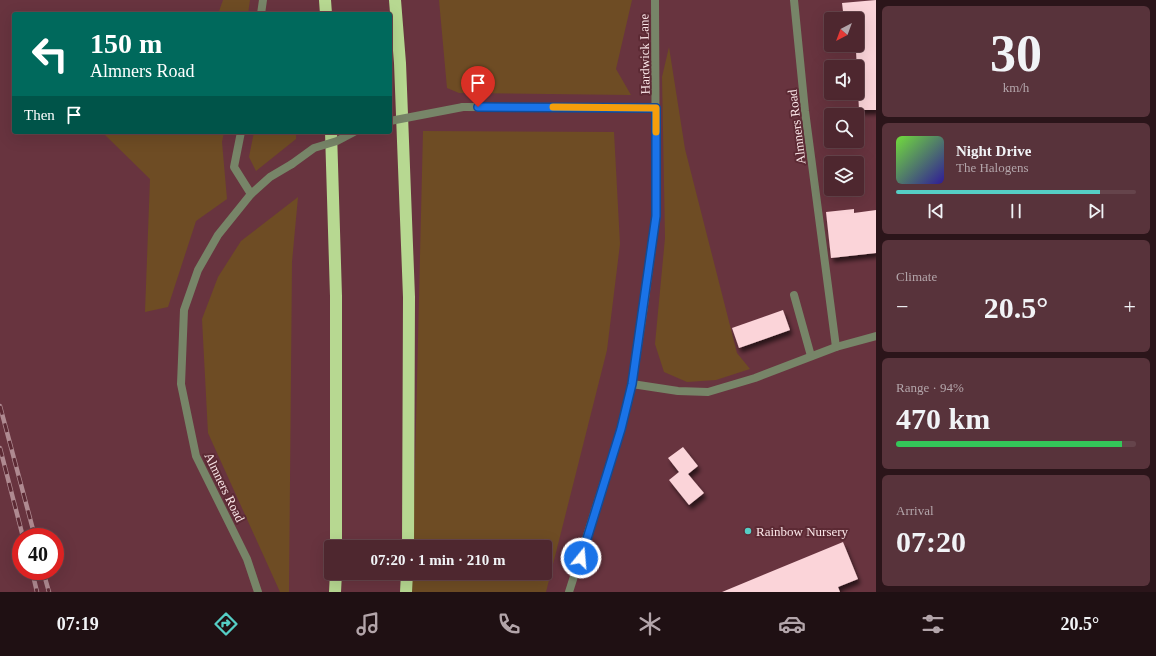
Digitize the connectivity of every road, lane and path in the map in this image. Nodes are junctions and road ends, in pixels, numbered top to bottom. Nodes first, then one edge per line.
1 (263, 0) edge
2 (325, 0) edge
3 (395, 0) edge
4 (655, 0) edge
5 (794, 0) edge
6 (261, 12) edge
7 (326, 12) edge
8 (656, 108) junction
9 (392, 121) edge
10 (241, 134) edge
11 (331, 134) edge
12 (350, 134) edge
13 (251, 194) junction
14 (794, 295) dead end
15 (876, 336) edge
16 (836, 346) junction
17 (811, 356) junction
18 (632, 384) junction
19 (336, 540) edge
20 (408, 540) edge
21 (336, 580) edge
22 (407, 580) edge
23 (258, 592) edge
24 (336, 592) edge
25 (406, 592) edge
26 (569, 592) edge

1 - 6 street
2 - 7 highway
3 - 20 highway
4 - 8 street, Hardwick Lane
5 - 16 street, Almners Road
8 - 9 street, bridge
8 - 18 street, Hardwick Lane
10 - 13 street
11 - 19 highway
12 - 13 street, Almners Road, bridge
13 - 23 street, Almners Road
14 - 17 street
15 - 16 street
16 - 17 street
17 - 18 street
18 - 26 street, Hardwick Lane
21 - 24 highway
22 - 25 highway

